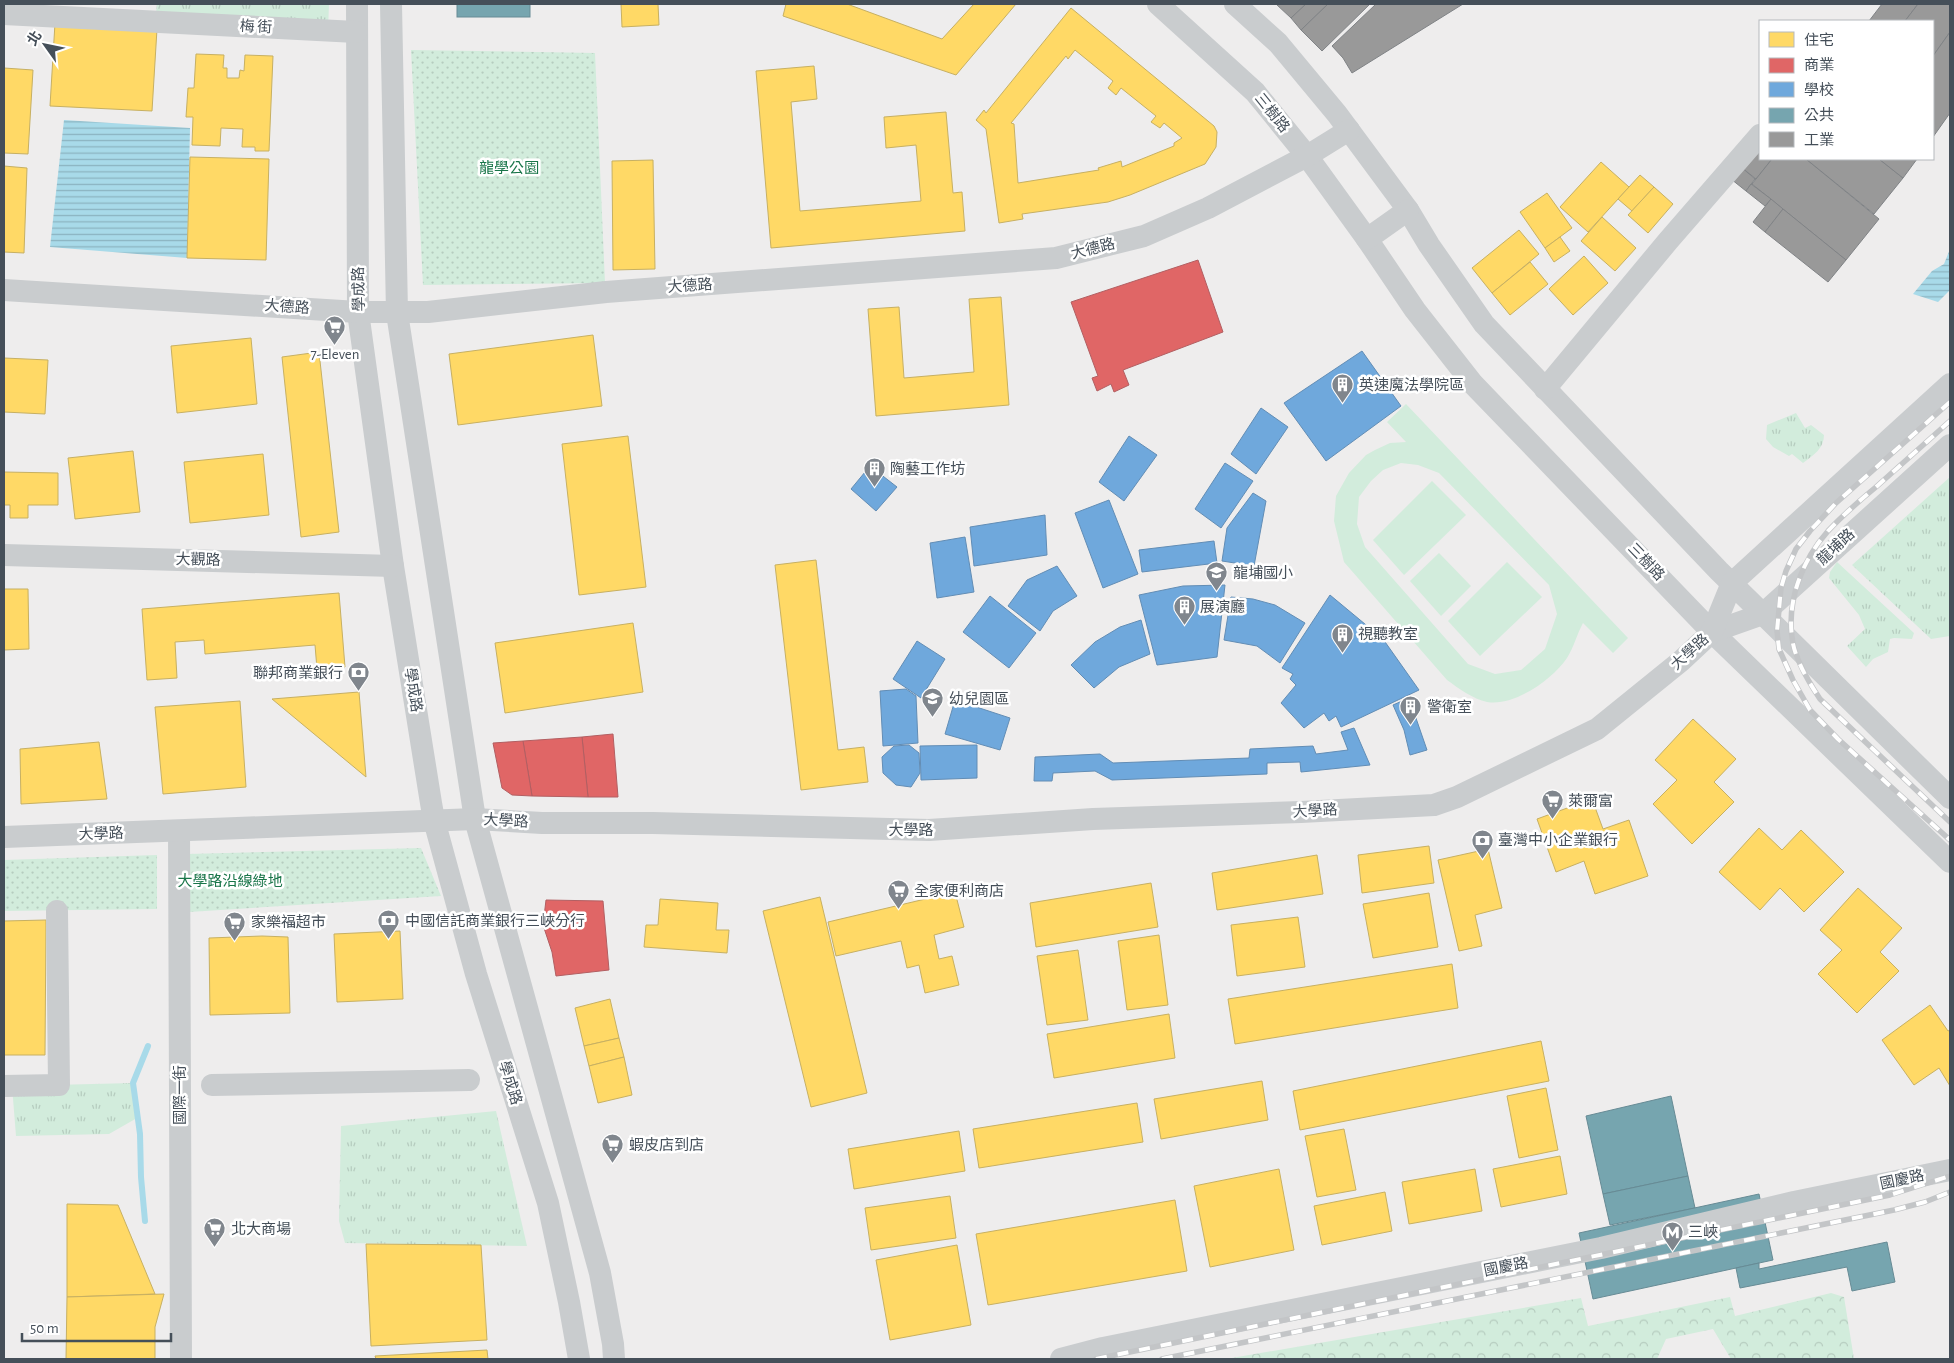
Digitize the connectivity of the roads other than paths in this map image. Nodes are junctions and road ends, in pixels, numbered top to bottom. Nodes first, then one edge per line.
1 (357, 4) edge
2 (391, 4) edge
3 (1158, 4) edge
4 (1235, 4) edge
5 (156, 13) edge
6 (4, 14) edge
7 (356, 32) junction
8 (1349, 130) junction
9 (1759, 136) edge
10 (1306, 156) junction
11 (1408, 210) junction
12 (1367, 239) junction
13 (4, 290) edge
14 (358, 312) junction
15 (397, 313) junction
16 (1950, 384) edge
17 (1545, 389) junction
18 (1950, 444) edge
19 (4, 555) edge
20 (393, 566) junction
21 (1732, 583) junction
22 (1763, 614) junction
23 (1712, 632) junction
24 (1950, 798) edge
25 (475, 819) junction
26 (434, 820) junction
27 (179, 831) junction
28 (4, 837) edge
29 (1950, 862) edge
30 (57, 911) dead end
31 (469, 1080) dead end
32 (212, 1085) dead end
33 (4, 1086) edge
34 (1950, 1170) edge
35 (181, 1359) edge
36 (579, 1359) edge
37 (614, 1359) edge
38 (1061, 1359) edge

1 - 7 street, 學成路
2 - 15 street
3 - 10 street, 三樹路
4 - 8 street
5 - 6 street, 梅 街
5 - 7 street, 梅 街
7 - 14 street, 學成路
8 - 10 street, 大德路
8 - 11 street
9 - 17 street
10 - 12 street, 三樹路
10 - 15 street, 大德路
11 - 12 street
11 - 17 street
12 - 23 street, 三樹路
13 - 14 street, 大德路
14 - 15 street, 大德路
14 - 20 street, 學成路
15 - 25 street
16 - 21 street
17 - 21 street
18 - 22 street, 龍埔路
19 - 20 street, 大觀路
20 - 26 street, 學成路
21 - 22 street
21 - 23 street, 大學路
22 - 23 street, 龍埔路
22 - 24 street
23 - 25 street, 大學路
23 - 29 street, 三樹路
25 - 26 street, 大學路
25 - 37 street
26 - 27 street, 大學路
26 - 36 street, 學成路
27 - 28 street, 大學路
27 - 35 street, 國際一街
30 - 33 street
31 - 32 street
34 - 38 street, 國慶路

